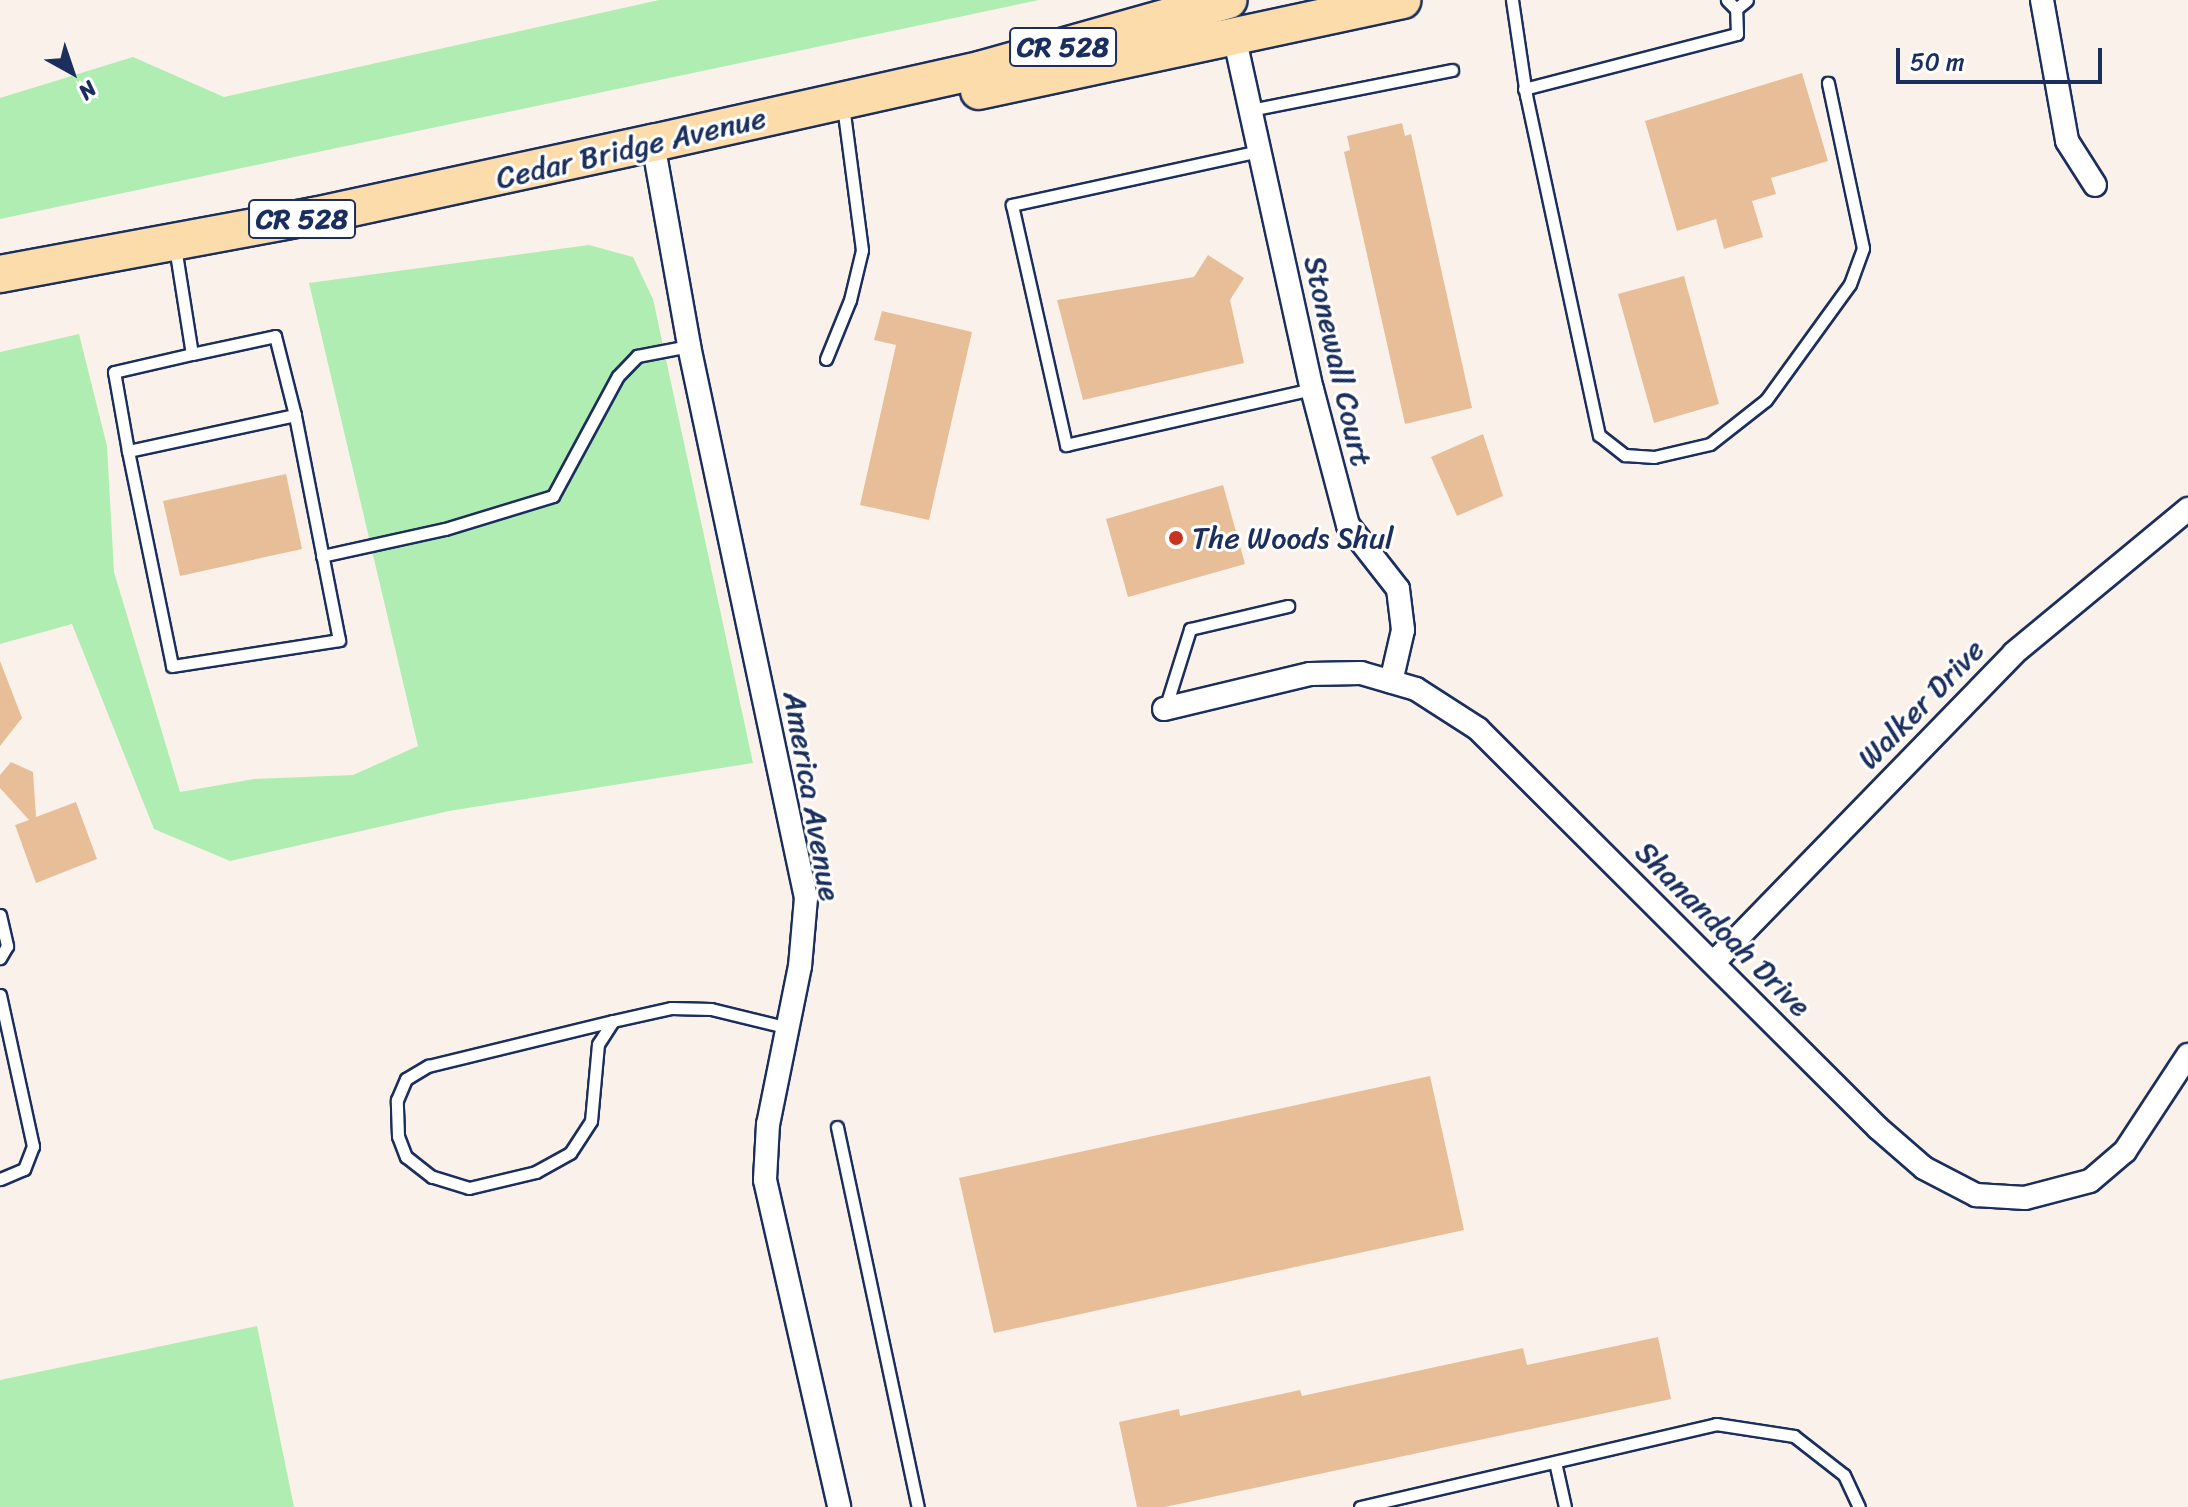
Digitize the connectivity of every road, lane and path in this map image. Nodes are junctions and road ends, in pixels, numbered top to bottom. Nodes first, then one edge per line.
1 (1229, 0) edge
2 (1402, 0) edge
3 (1512, 0) edge
4 (1747, 0) edge
5 (2042, 0) edge
6 (1731, 4) edge
7 (1235, 40) junction
8 (1452, 70) dead end
9 (1828, 83) dead end
10 (897, 89) junction
11 (1524, 89) junction
12 (842, 101) junction
13 (1250, 110) junction
14 (653, 143) junction
15 (1259, 151) junction
16 (2095, 185) dead end
17 (174, 242) junction
18 (9, 274) edge
19 (689, 346) junction
20 (192, 354) junction
21 (826, 359) dead end
22 (1312, 389) junction
23 (295, 415) junction
24 (128, 451) junction
25 (2188, 509) edge
26 (322, 556) junction
27 (1288, 606) dead end
28 (1391, 682) junction
29 (1164, 709) joint
30 (0, 915) edge
31 (0, 958) edge
32 (1715, 961) junction
33 (0, 995) edge
34 (613, 1021) junction
35 (785, 1027) junction
36 (2188, 1055) edge
37 (837, 1127) dead end
38 (0, 1179) edge
39 (1555, 1462) junction
40 (839, 1507) edge
41 (918, 1507) edge
42 (1360, 1507) edge
43 (1565, 1507) edge
44 (1859, 1507) edge

1 - 10 main road, Cedar Bridge Avenue / CR 528
2 - 7 main road
3 - 11 lane
4 - 6 lane
5 - 16 street
6 - 11 lane
7 - 10 main road
7 - 13 street, Stonewall Court
8 - 13 lane
9 - 11 lane
10 - 12 main road, Cedar Bridge Avenue / CR 528
12 - 14 main road, Cedar Bridge Avenue / CR 528
12 - 21 lane
13 - 15 street, Stonewall Court
14 - 17 main road, Cedar Bridge Avenue / CR 528
14 - 19 street, America Avenue
15 - 22 street, Stonewall Court
15 - 22 lane
17 - 18 main road, Cedar Bridge Avenue / CR 528
17 - 20 lane
19 - 26 lane
19 - 35 street, America Avenue
20 - 23 lane
20 - 24 lane
22 - 28 street, Stonewall Court
23 - 24 lane
23 - 26 lane
24 - 26 lane
25 - 32 street, Walker Drive
27 - 29 lane
28 - 29 street, Shanandoah Drive
28 - 32 street, Shanandoah Drive
30 - 31 lane
32 - 36 street, Shanandoah Drive
33 - 38 lane
34 - 34 lane
34 - 35 lane
35 - 40 street, America Avenue
37 - 41 lane
39 - 42 lane
39 - 43 lane
39 - 44 lane

